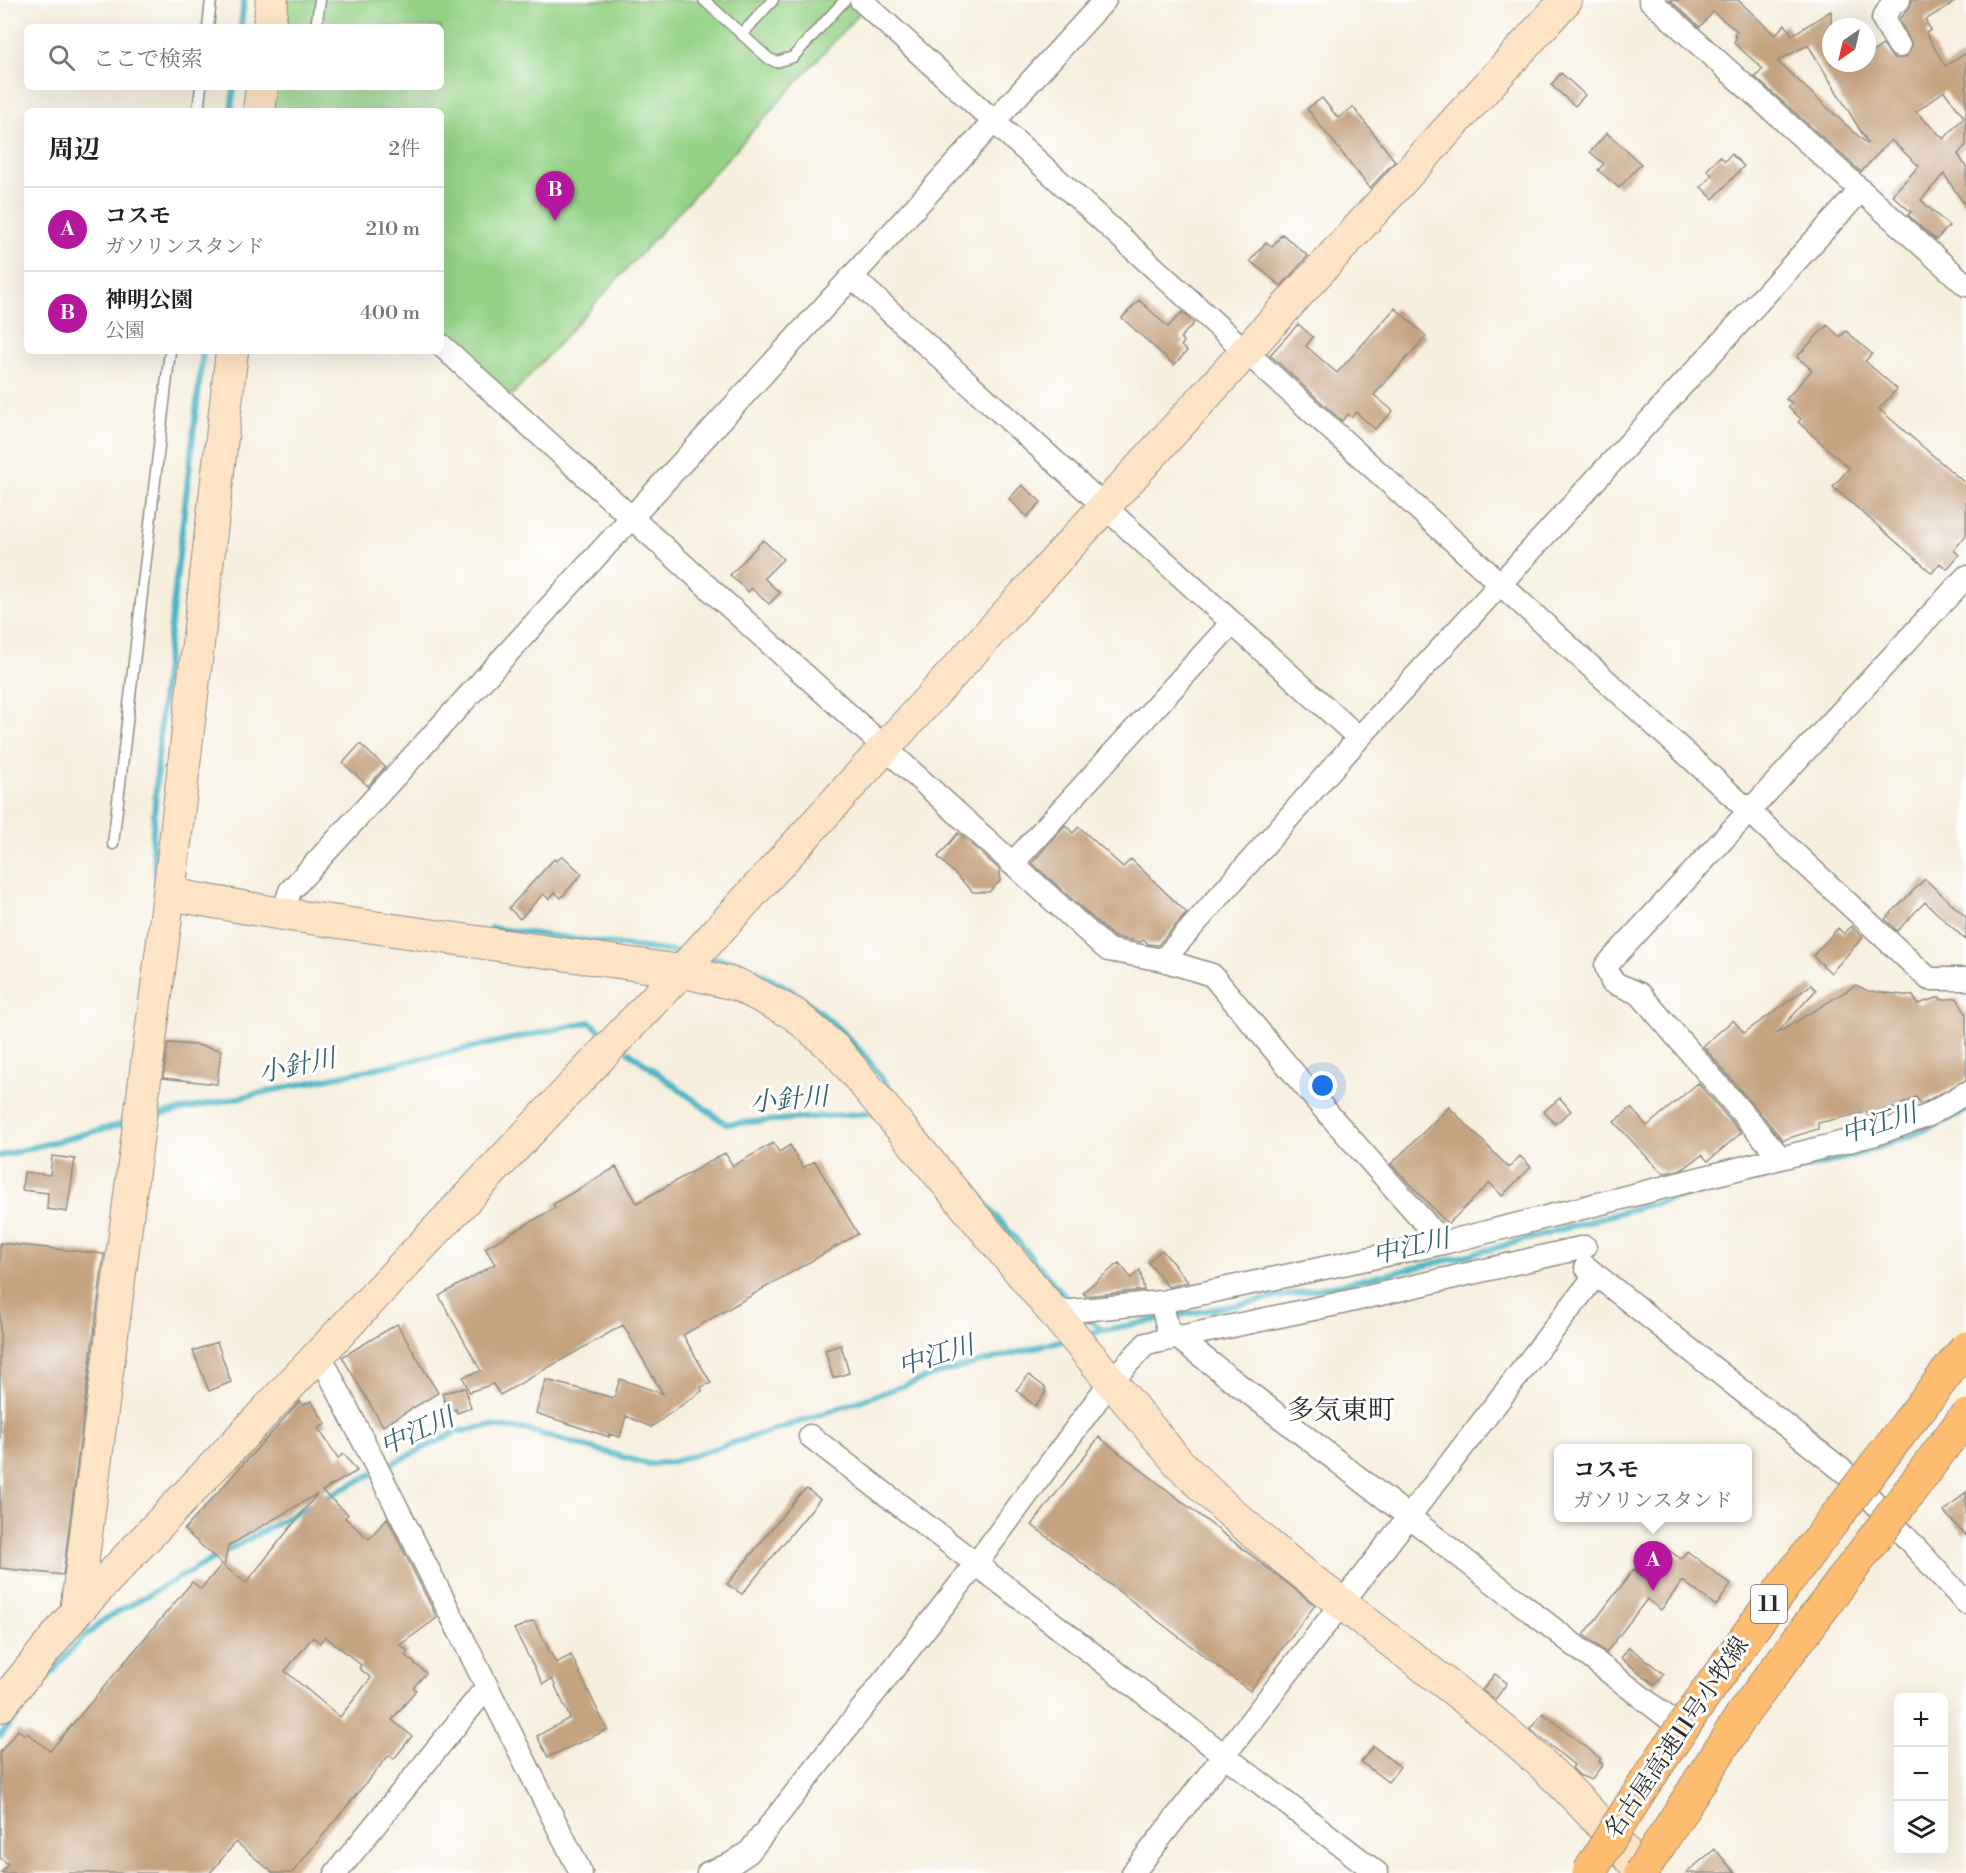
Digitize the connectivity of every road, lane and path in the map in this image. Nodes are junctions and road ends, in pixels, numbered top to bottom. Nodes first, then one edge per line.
1 (211, 0) edge
2 (272, 0) edge
3 (320, 0) edge
4 (704, 0) edge
5 (773, 0) edge
6 (845, 0) edge
7 (861, 0) edge
8 (1105, 0) edge
9 (1566, 0) edge
10 (1650, 0) edge
11 (1899, 0) edge
12 (208, 24) edge
13 (269, 24) edge
14 (316, 24) edge
15 (741, 34) junction
16 (1899, 46) dead end
17 (201, 90) edge
18 (262, 90) edge
19 (198, 108) edge
20 (259, 108) edge
21 (994, 121) junction
22 (1861, 190) junction
23 (852, 277) junction
24 (1966, 285) edge
25 (444, 348) edge
26 (170, 354) edge
27 (232, 354) edge
28 (1246, 354) junction
29 (1107, 507) junction
30 (632, 518) junction
31 (1966, 577) edge
32 (1500, 584) junction
33 (1232, 623) junction
34 (1359, 738) junction
35 (885, 748) junction
36 (1750, 812) junction
37 (113, 844) dead end
38 (1012, 864) junction
39 (169, 894) junction
40 (285, 906) junction
41 (691, 960) junction
42 (1163, 960) junction
43 (1966, 980) edge
44 (1966, 1093) edge
45 (1780, 1157) junction
46 (1443, 1244) junction
47 (1595, 1276) junction
48 (1161, 1302) junction
49 (1057, 1317) junction
50 (1173, 1333) junction
51 (1966, 1348) edge
52 (320, 1356) junction
53 (1111, 1381) junction
54 (1961, 1404) edge
55 (810, 1436) dead end
56 (1408, 1516) junction
57 (976, 1564) junction
58 (1964, 1597) edge
59 (1341, 1603) junction
60 (76, 1612) junction
61 (487, 1687) junction
62 (0, 1706) edge
63 (1671, 1720) dead end
64 (1223, 1757) junction
65 (336, 1873) edge
66 (580, 1873) edge
67 (708, 1873) edge
68 (1133, 1873) edge
69 (1377, 1873) edge
70 (1589, 1873) edge
71 (1614, 1873) edge
72 (1641, 1873) edge

1 - 12 lane
2 - 13 street
3 - 14 lane
4 - 15 lane
5 - 15 lane
6 - 15 lane
7 - 21 street
8 - 21 street
9 - 28 street
10 - 22 street
11 - 16 street
17 - 19 lane
18 - 20 street
21 - 23 street
21 - 28 street
22 - 24 street
22 - 32 street
23 - 29 street
23 - 30 street
25 - 30 street
26 - 37 lane
27 - 39 street
28 - 29 street
28 - 32 street
29 - 33 street
29 - 35 street
30 - 35 street
30 - 40 street
31 - 36 street
32 - 34 street
32 - 36 street
33 - 34 street
33 - 38 street
34 - 42 street
35 - 38 street
35 - 41 street
36 - 43 street
36 - 45 street
38 - 42 street
39 - 40 street
39 - 60 street
40 - 41 street
41 - 49 street
41 - 52 street
42 - 46 street
44 - 45 street
45 - 46 street
46 - 48 street
47 - 50 street
47 - 56 street
47 - 58 street
48 - 49 street
48 - 50 street
49 - 53 street
50 - 53 street
50 - 56 street
51 - 70 highway, 名古屋高速11号小牧線 / 11, bridge
52 - 60 street
52 - 61 street
53 - 57 street
53 - 59 street
54 - 71 highway
54 - 72 highway, 名古屋高速11号小牧線 / 11, bridge
55 - 57 street
56 - 59 street
56 - 63 street
57 - 64 street
57 - 67 street
59 - 64 street
59 - 72 street
60 - 62 street
61 - 65 street
61 - 66 street
64 - 68 street
64 - 69 street

